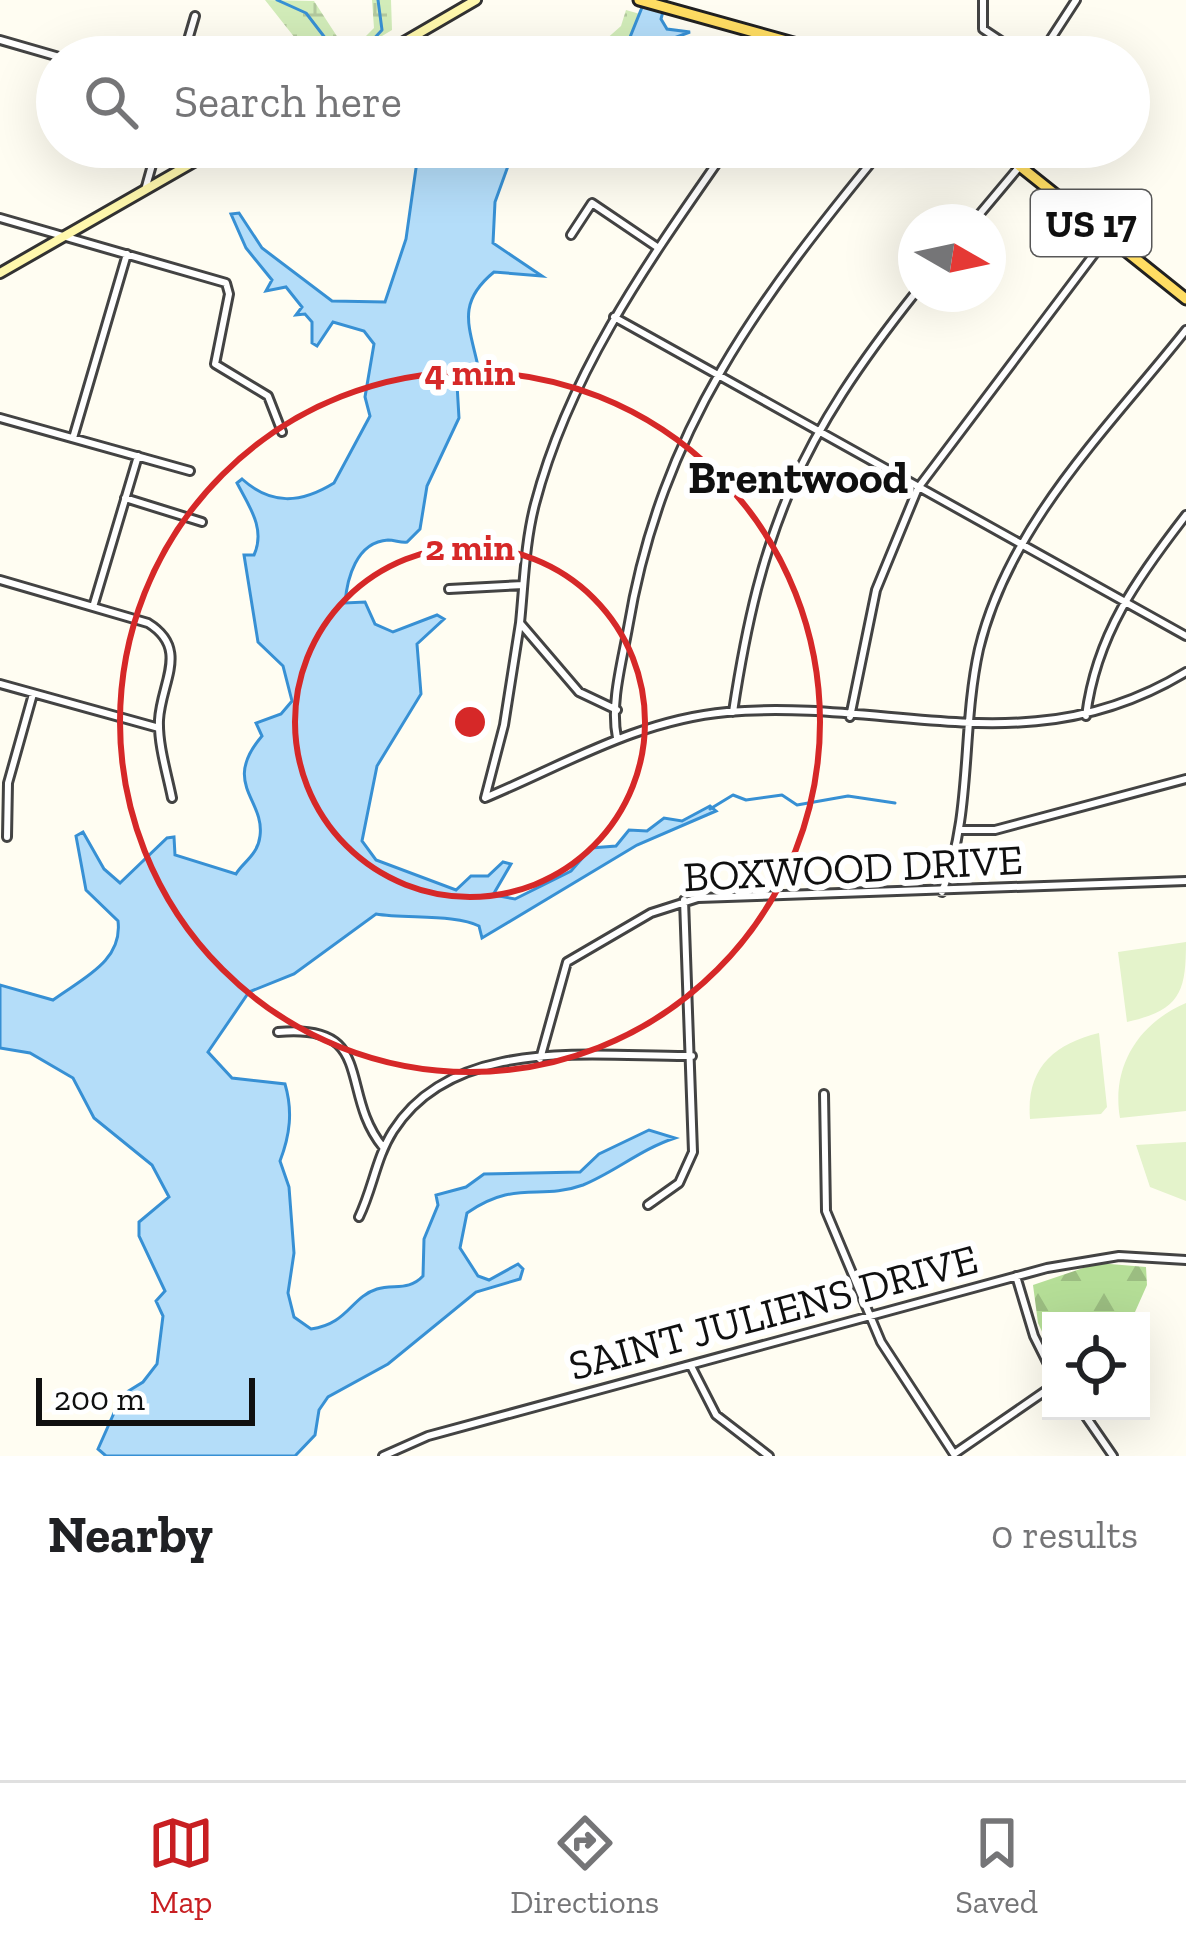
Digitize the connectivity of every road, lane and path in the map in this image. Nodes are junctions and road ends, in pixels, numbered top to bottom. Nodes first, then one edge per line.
1 (476, 0) edge
2 (640, 0) edge
3 (983, 0) edge
4 (1076, 0) edge
5 (195, 16) dead end
6 (189, 36) edge
7 (414, 36) edge
8 (774, 36) edge
9 (994, 36) edge
10 (1053, 36) edge
11 (0, 40) edge
12 (36, 50) edge
13 (151, 168) edge
14 (183, 168) edge
15 (713, 168) edge
16 (867, 168) edge
17 (1018, 168) edge
18 (1023, 168) edge
19 (145, 190) junction
20 (988, 204) edge
21 (0, 218) edge
22 (571, 235) dead end
23 (64, 236) junction
24 (1108, 236) junction
25 (658, 248) junction
26 (127, 254) junction
27 (0, 273) edge
28 (1186, 299) edge
29 (902, 312) edge
30 (614, 317) junction
31 (1186, 330) edge
32 (715, 373) junction
33 (0, 418) edge
34 (282, 432) dead end
35 (816, 432) junction
36 (73, 439) junction
37 (138, 456) junction
38 (190, 471) dead end
39 (918, 488) junction
40 (125, 498) junction
41 (1186, 515) edge
42 (202, 522) dead end
43 (1022, 544) junction
44 (0, 580) edge
45 (524, 585) junction
46 (448, 589) dead end
47 (1123, 600) junction
48 (93, 607) junction
49 (520, 623) junction
50 (1186, 636) edge
51 (1186, 672) edge
52 (0, 684) edge
53 (33, 693) junction
54 (617, 710) junction
55 (733, 712) junction
56 (1086, 716) junction
57 (850, 717) junction
58 (969, 725) junction
59 (159, 728) junction
60 (617, 738) junction
61 (1186, 779) edge
62 (172, 798) dead end
63 (960, 830) junction
64 (7, 837) dead end
65 (1186, 881) edge
66 (941, 892) junction
67 (684, 900) junction
68 (278, 1032) dead end
69 (692, 1056) junction
70 (540, 1059) junction
71 (824, 1094) dead end
72 (383, 1148) junction
73 (648, 1205) dead end
74 (359, 1217) dead end
75 (1186, 1260) edge
76 (1016, 1276) junction
77 (870, 1317) junction
78 (1042, 1346) edge
79 (691, 1366) junction
80 (1042, 1393) edge
81 (1088, 1420) edge
82 (953, 1455) edge
83 (382, 1456) edge
84 (769, 1456) edge
85 (1113, 1456) edge

1 - 7 main road
2 - 8 main road
3 - 9 street
4 - 10 street
5 - 6 street
11 - 12 street
13 - 19 street
14 - 19 main road
15 - 25 street
16 - 32 street
17 - 20 street
18 - 24 main road, US 17
19 - 23 main road
21 - 23 street
22 - 25 street
23 - 26 street
23 - 27 main road
24 - 28 main road, US 17
24 - 39 street
25 - 30 street
26 - 34 street
26 - 36 street
29 - 35 street
30 - 32 street
30 - 45 street
31 - 43 street
32 - 35 street
32 - 54 street
33 - 36 street
35 - 39 street
35 - 55 street
36 - 37 street
37 - 38 street
37 - 40 street
39 - 43 street
39 - 57 street
40 - 42 street
40 - 48 street
41 - 47 street
43 - 47 street
43 - 58 street
44 - 48 street
45 - 46 street
45 - 49 street
47 - 50 street
47 - 56 street
48 - 59 street
49 - 54 street
49 - 60 street
51 - 56 street
52 - 53 street
53 - 59 street
53 - 64 street
54 - 60 street
55 - 57 street
55 - 60 street
56 - 58 street
57 - 58 street
58 - 63 street
59 - 62 street
61 - 63 street
63 - 66 street
65 - 66 street, BOXWOOD DRIVE
66 - 67 street, BOXWOOD DRIVE
67 - 69 street
67 - 70 street, BOXWOOD DRIVE
68 - 72 street
69 - 70 street
69 - 73 street
70 - 72 street
71 - 77 street
72 - 74 street
75 - 76 street, SAINT JULIENS DRIVE
76 - 77 street, SAINT JULIENS DRIVE
76 - 78 street
77 - 79 street, SAINT JULIENS DRIVE
77 - 82 street
79 - 83 street, SAINT JULIENS DRIVE
79 - 84 street
80 - 82 street
81 - 85 street

